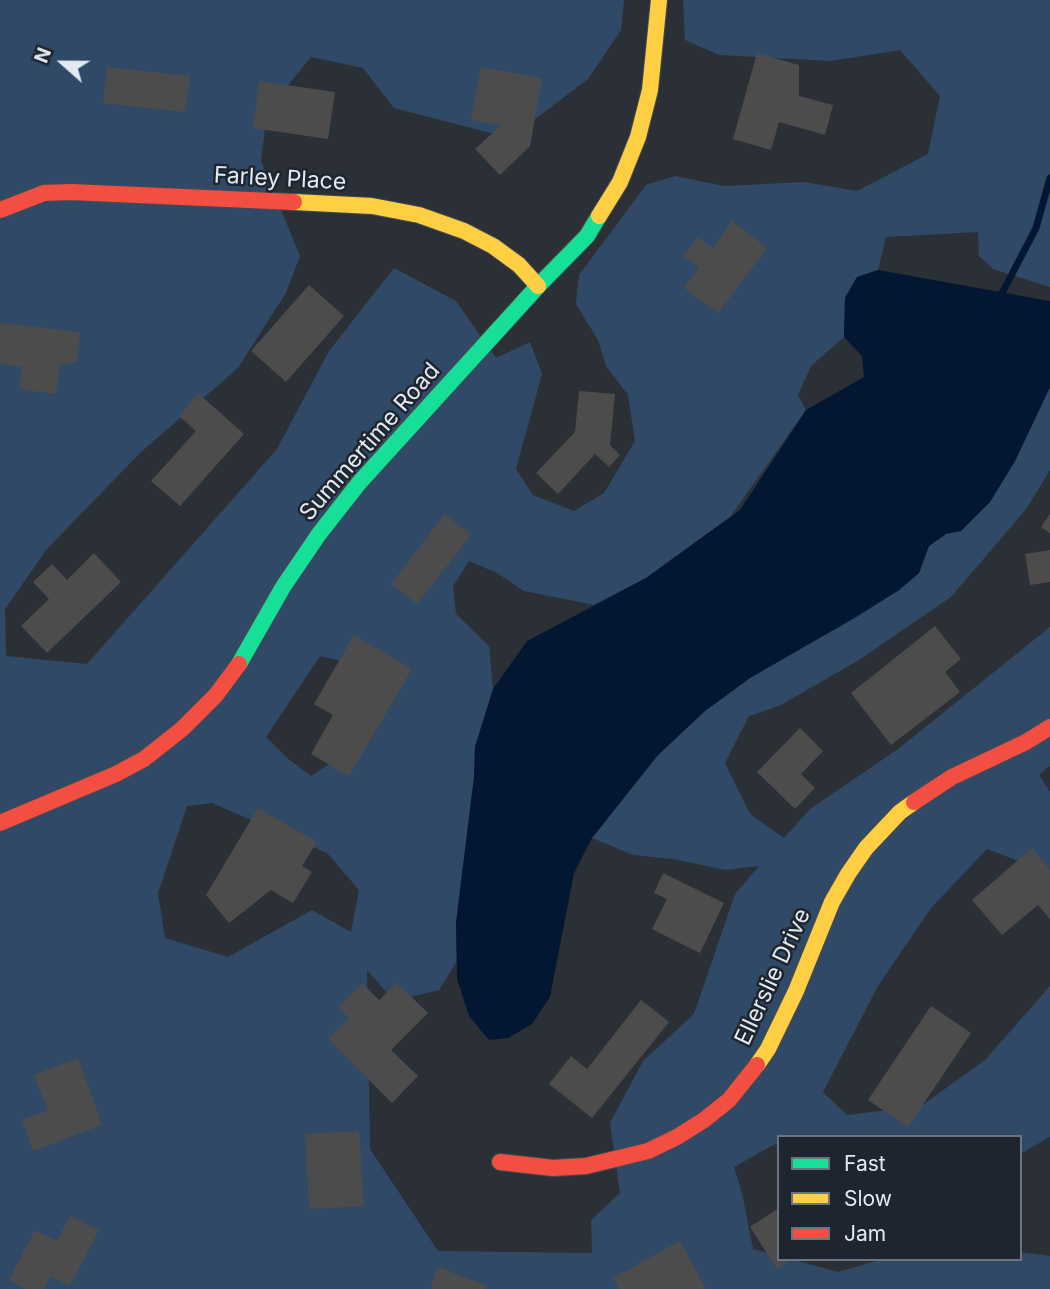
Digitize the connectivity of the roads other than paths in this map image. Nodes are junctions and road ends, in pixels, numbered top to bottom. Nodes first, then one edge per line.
1 (659, 0) edge
2 (0, 210) edge
3 (538, 286) junction
4 (1050, 727) edge
5 (0, 823) edge
6 (500, 1162) dead end

1 - 3 street, Summertime Road
2 - 3 street, Farley Place
3 - 5 street, Summertime Road
4 - 6 street, Ellerslie Drive

